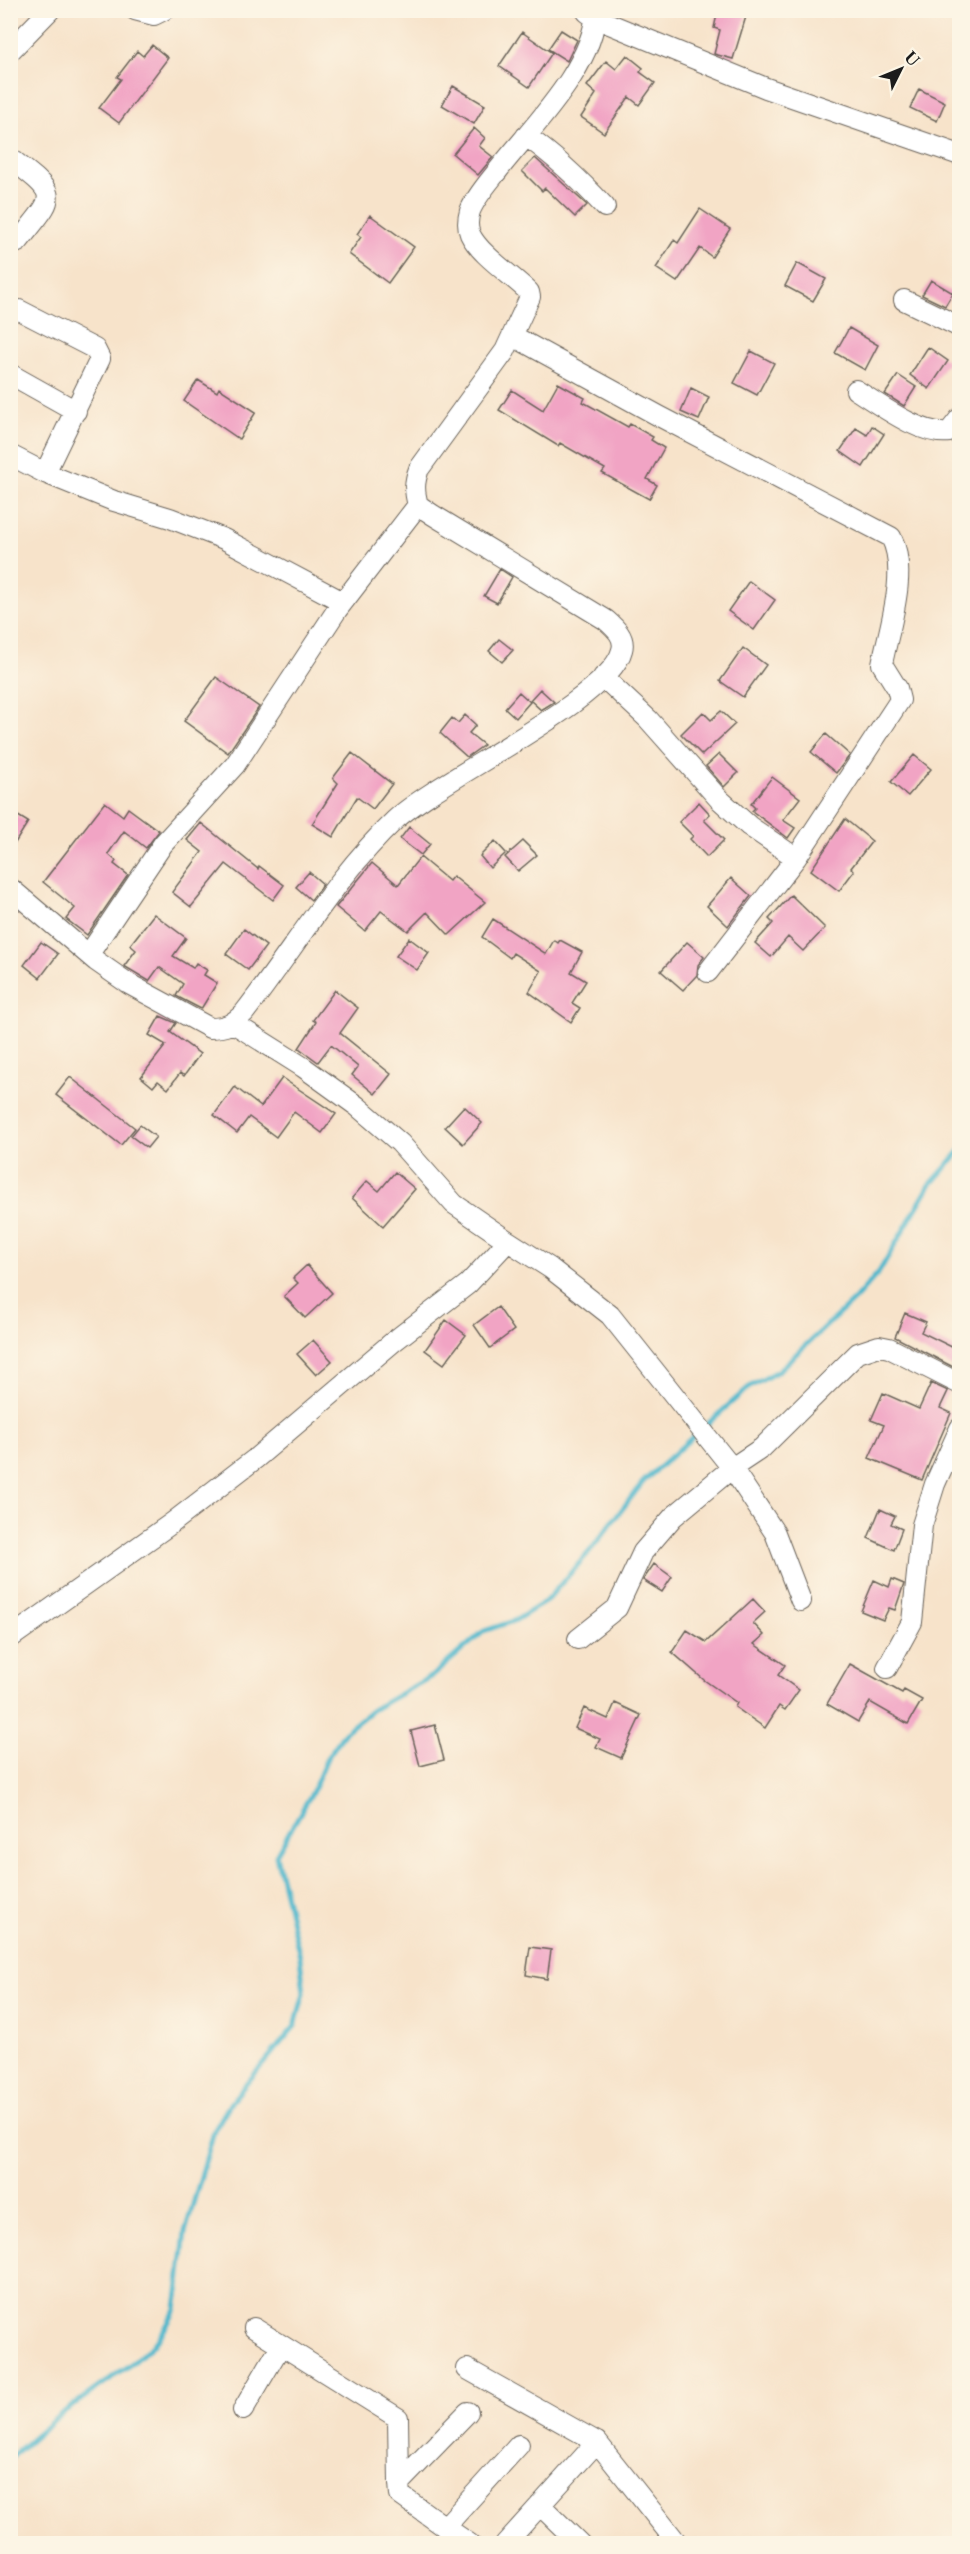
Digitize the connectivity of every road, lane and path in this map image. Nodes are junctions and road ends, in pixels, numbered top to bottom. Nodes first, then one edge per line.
1 (50, 10) edge
2 (135, 10) edge
3 (164, 10) edge
4 (592, 13) edge
5 (10, 51) edge
6 (526, 136) junction
7 (960, 155) edge
8 (10, 158) edge
9 (605, 207) dead end
10 (10, 244) edge
11 (904, 300) dead end
12 (19, 310) dead end
13 (960, 327) edge
14 (513, 336) junction
15 (10, 374) edge
16 (856, 390) dead end
17 (75, 411) junction
18 (960, 418) edge
19 (10, 455) edge
20 (45, 473) junction
21 (418, 505) junction
22 (343, 602) junction
23 (603, 677) junction
24 (796, 858) junction
25 (10, 888) edge
26 (89, 954) junction
27 (708, 972) dead end
28 (233, 1023) junction
29 (508, 1241) junction
30 (960, 1384) edge
31 (960, 1428) edge
32 (732, 1468) junction
33 (801, 1601) dead end
34 (10, 1638) edge
35 (578, 1639) dead end
36 (887, 1668) dead end
37 (254, 2328) dead end
38 (281, 2345) junction
39 (467, 2369) dead end
40 (243, 2410) dead end
41 (468, 2412) dead end
42 (597, 2442) junction
43 (519, 2445) dead end
44 (399, 2483) junction
45 (540, 2505) junction
46 (445, 2527) junction
47 (470, 2544) edge
48 (505, 2544) edge
49 (580, 2544) edge
50 (678, 2544) edge

1 - 5 street
2 - 3 street
4 - 6 street
4 - 7 street
6 - 9 street
6 - 14 street
8 - 10 street
11 - 13 street
12 - 17 street
14 - 21 street
14 - 24 street
15 - 17 street
16 - 18 street
17 - 20 street
19 - 20 street
20 - 22 street
21 - 22 street
21 - 23 street
22 - 26 street
23 - 24 street
23 - 28 street
24 - 27 street
25 - 26 street
26 - 28 street
28 - 29 street
29 - 32 street
29 - 34 street
30 - 32 street
31 - 36 street
32 - 33 street
32 - 35 street
37 - 38 street
38 - 40 street
38 - 44 street
39 - 42 street
41 - 44 street
42 - 45 street
42 - 50 street
43 - 46 street
44 - 46 street
45 - 48 street
45 - 49 street
46 - 47 street

